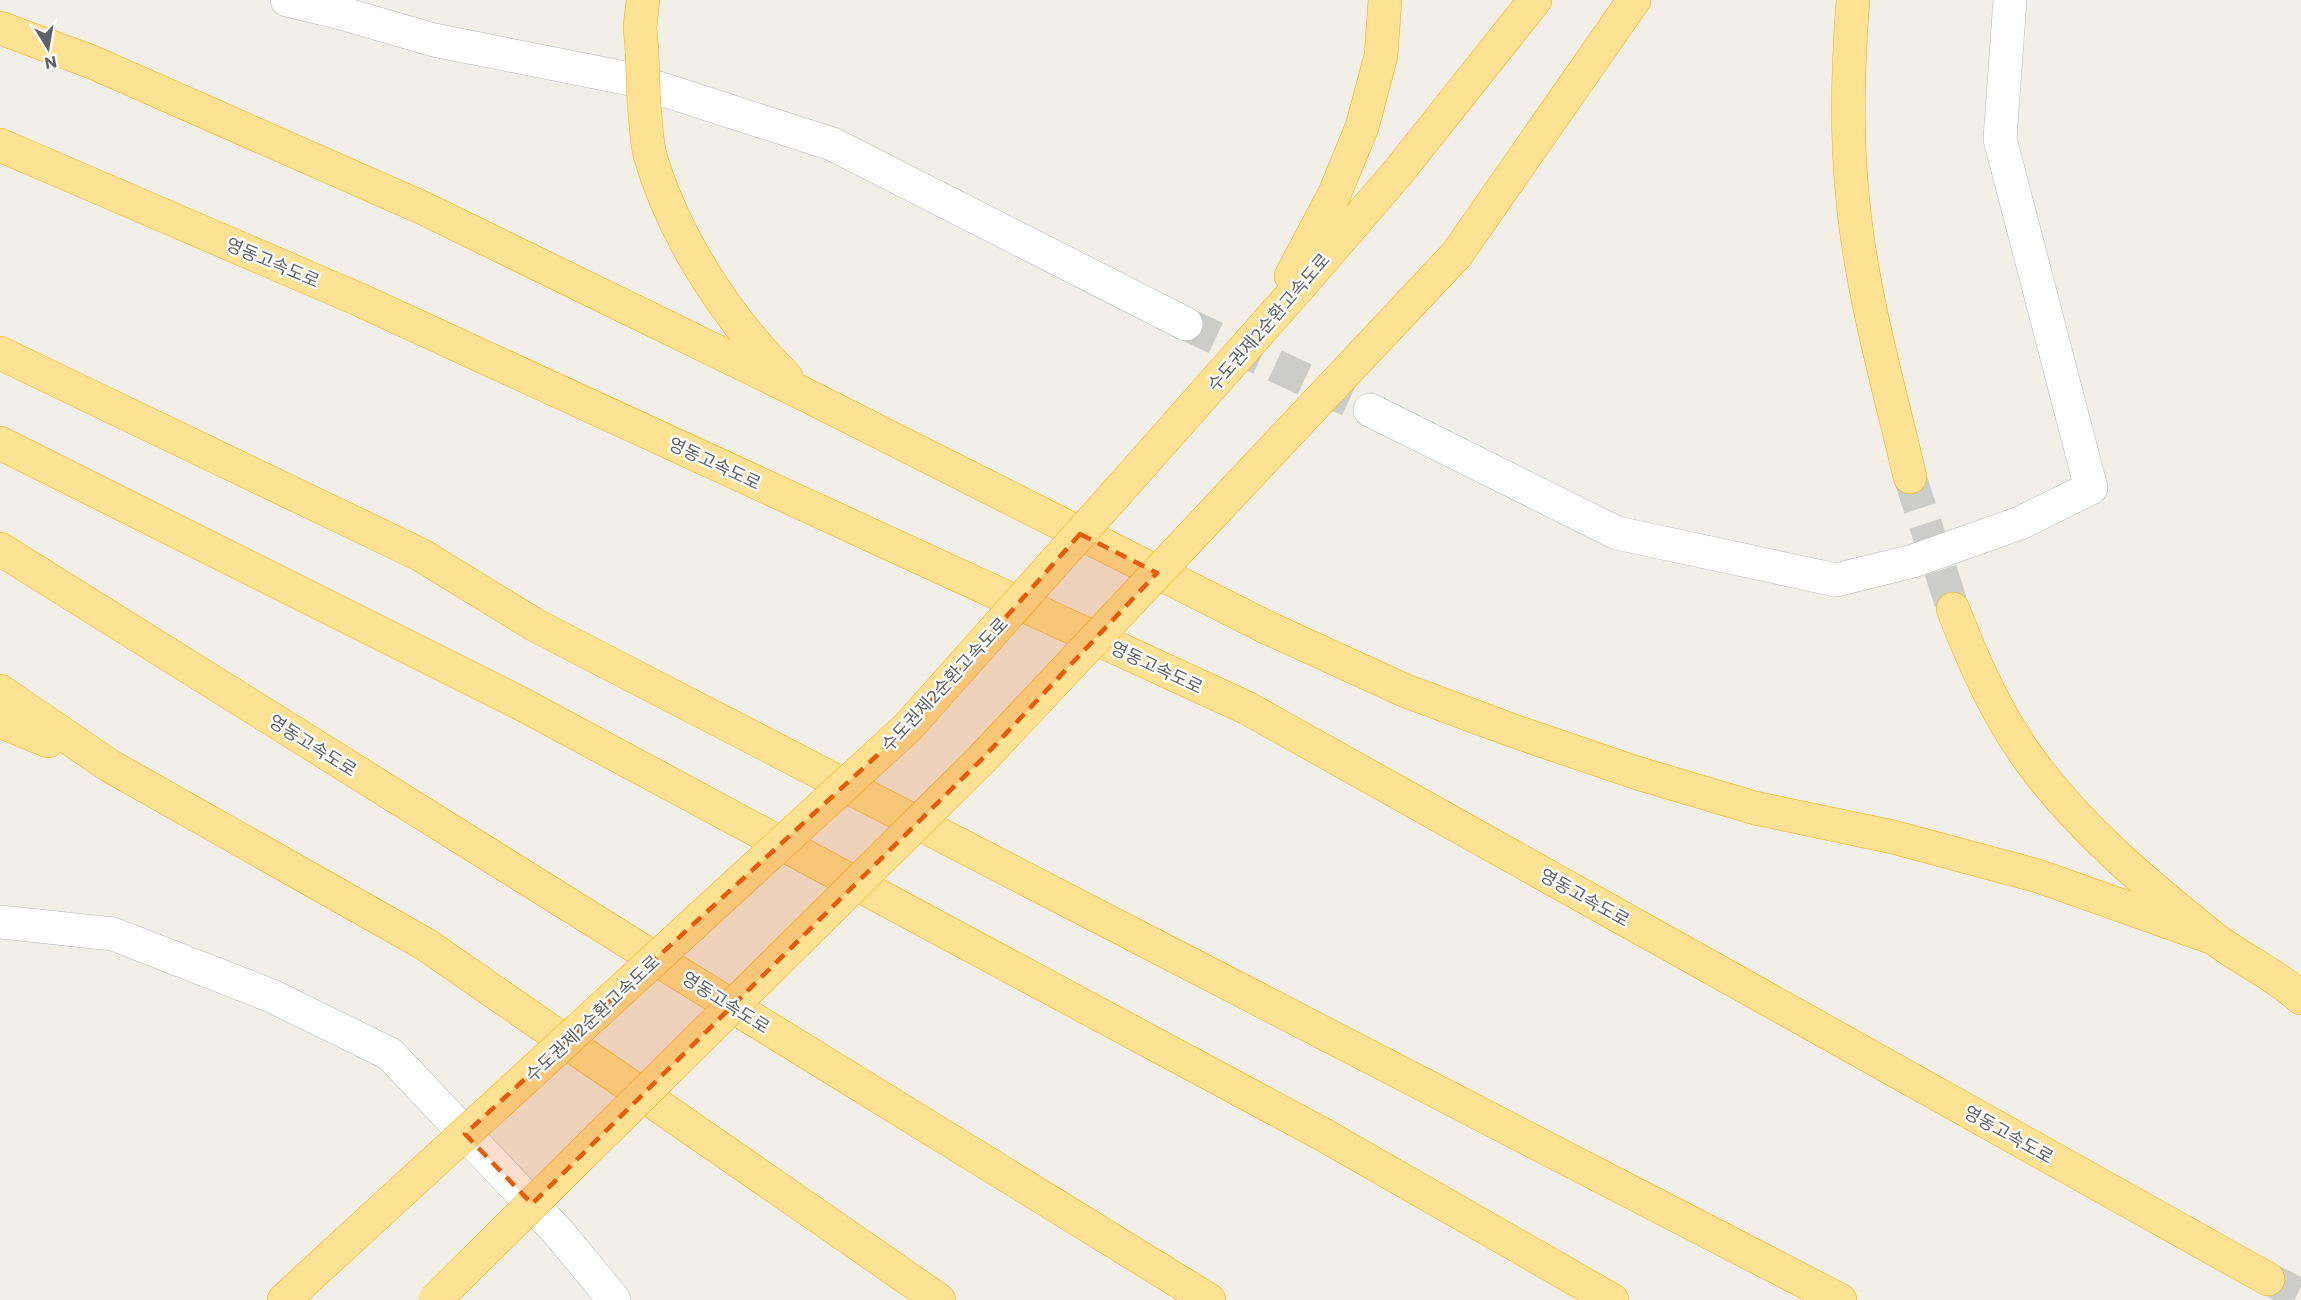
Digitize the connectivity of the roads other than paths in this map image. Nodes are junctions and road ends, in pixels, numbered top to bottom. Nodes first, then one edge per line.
1 (287, 0) edge
2 (643, 0) edge
3 (1385, 0) edge
4 (1535, 0) edge
5 (1634, 0) edge
6 (1853, 0) edge
7 (2010, 0) edge
8 (331, 6) edge
9 (0, 28) edge
10 (0, 146) edge
11 (1186, 324) tunnel mouth
12 (1262, 329) junction
13 (0, 352) edge
14 (802, 393) junction
15 (1370, 410) tunnel mouth
16 (0, 443) edge
17 (1910, 477) tunnel mouth
18 (0, 549) edge
19 (1953, 609) tunnel mouth
20 (0, 691) edge
21 (0, 721) edge
22 (110, 766) junction
23 (0, 922) edge
24 (2213, 938) junction
25 (2301, 998) edge
26 (2268, 1279) tunnel mouth
27 (283, 1300) edge
28 (435, 1300) edge
29 (614, 1300) edge
30 (939, 1300) edge
31 (1209, 1300) edge
32 (1612, 1300) edge
33 (1840, 1300) edge

1 - 8 street
2 - 14 highway, bridge
3 - 12 highway
4 - 12 highway, 수도권제2순환고속도로
5 - 28 highway, bridge
6 - 17 highway
7 - 15 street
8 - 11 street
9 - 14 highway
10 - 26 highway, 영동고속도로
12 - 27 highway, 수도권제2순환고속도로, bridge
13 - 33 highway
14 - 24 highway
16 - 32 highway
18 - 31 highway, 영동고속도로
19 - 24 highway
20 - 22 highway
21 - 22 highway
22 - 30 highway
23 - 29 street
24 - 25 highway

